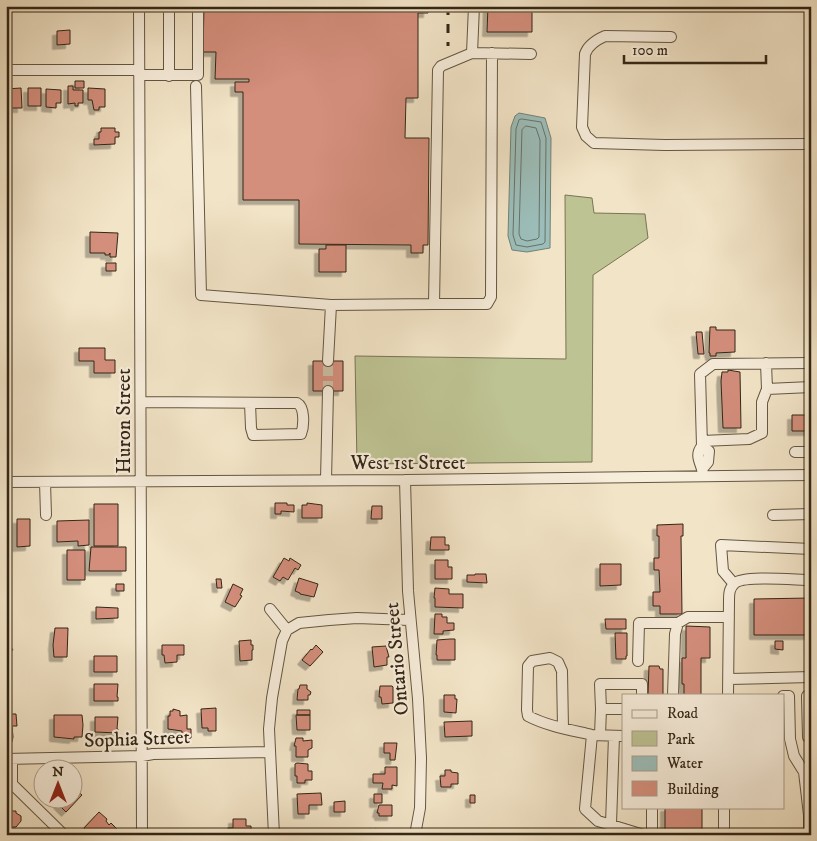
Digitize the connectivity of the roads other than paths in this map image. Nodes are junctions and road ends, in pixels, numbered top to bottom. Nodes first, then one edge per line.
1 (139, 6) edge
2 (169, 6) edge
3 (198, 6) edge
4 (474, 6) edge
5 (671, 37) dead end
6 (472, 53) junction
7 (492, 53) junction
8 (531, 54) dead end
9 (6, 70) edge
10 (139, 73) junction
11 (169, 76) junction
12 (197, 80) junction
13 (811, 144) edge
14 (434, 304) junction
15 (331, 305) junction
16 (328, 361) tunnel mouth
17 (766, 363) junction
18 (811, 363) edge
19 (811, 388) edge
20 (767, 389) junction
21 (328, 391) tunnel mouth
22 (141, 402) junction
23 (250, 403) junction
24 (702, 443) junction
25 (795, 452) dead end
26 (811, 452) edge
27 (703, 472) junction
28 (811, 475) edge
29 (326, 480) junction
30 (406, 480) junction
31 (6, 482) edge
32 (46, 482) junction
33 (141, 482) junction
34 (811, 514) edge
35 (46, 515) dead end
36 (773, 515) dead end
37 (811, 549) edge
38 (811, 580) edge
39 (734, 584) junction
40 (270, 609) dead end
41 (729, 617) junction
42 (409, 620) junction
43 (678, 623) junction
44 (287, 630) junction
45 (638, 661) dead end
46 (811, 677) edge
47 (729, 678) junction
48 (642, 694) edge
49 (674, 694) edge
50 (728, 694) edge
51 (786, 696) edge
52 (809, 696) edge
53 (601, 709) junction
54 (622, 709) edge
55 (563, 728) junction
56 (596, 735) junction
57 (618, 736) edge
58 (808, 737) dead end
59 (269, 752) junction
60 (142, 756) junction
61 (9, 760) edge
62 (807, 770) edge
63 (9, 787) edge
64 (652, 808) edge
65 (724, 808) edge
66 (611, 824) junction
67 (64, 835) edge
68 (142, 835) edge
69 (274, 835) edge
70 (415, 835) edge
71 (644, 835) edge
72 (652, 835) edge
73 (724, 835) edge
74 (809, 835) edge

1 - 10 street, Huron Street
2 - 11 street
3 - 12 street
4 - 6 street
5 - 13 street
6 - 7 street
6 - 14 street
7 - 8 street
7 - 14 street
9 - 10 street
10 - 11 street
10 - 22 street, Huron Street
11 - 12 street
12 - 15 street
14 - 15 street
15 - 16 street
17 - 18 street
17 - 20 street
17 - 24 street
19 - 20 street
20 - 24 street
21 - 29 street
22 - 23 street
22 - 33 street, Huron Street
23 - 23 street
24 - 27 street
25 - 26 street
27 - 28 street, West 1st Street
27 - 30 street, West 1st Street
29 - 30 street, West 1st Street
29 - 33 street, West 1st Street
30 - 42 street, Ontario Street
31 - 32 street, West 1st Street
32 - 33 street, West 1st Street
32 - 35 street
33 - 60 street, Huron Street
34 - 36 street
37 - 39 street
38 - 39 street
39 - 41 street
40 - 44 street
41 - 43 street
41 - 47 street
42 - 44 street
42 - 70 street, Ontario Street
43 - 45 street
43 - 49 street
44 - 59 street
46 - 47 street
47 - 50 street
48 - 53 street
51 - 52 street
51 - 62 street
52 - 58 street
53 - 54 street
53 - 56 street
55 - 55 street
55 - 56 street
56 - 57 street
56 - 66 street
57 - 66 street
59 - 60 street, Sophia Street
59 - 69 street
60 - 61 street, Sophia Street
60 - 68 street, Huron Street
61 - 63 street
62 - 74 street
63 - 67 street
64 - 72 street
65 - 73 street
66 - 71 street

